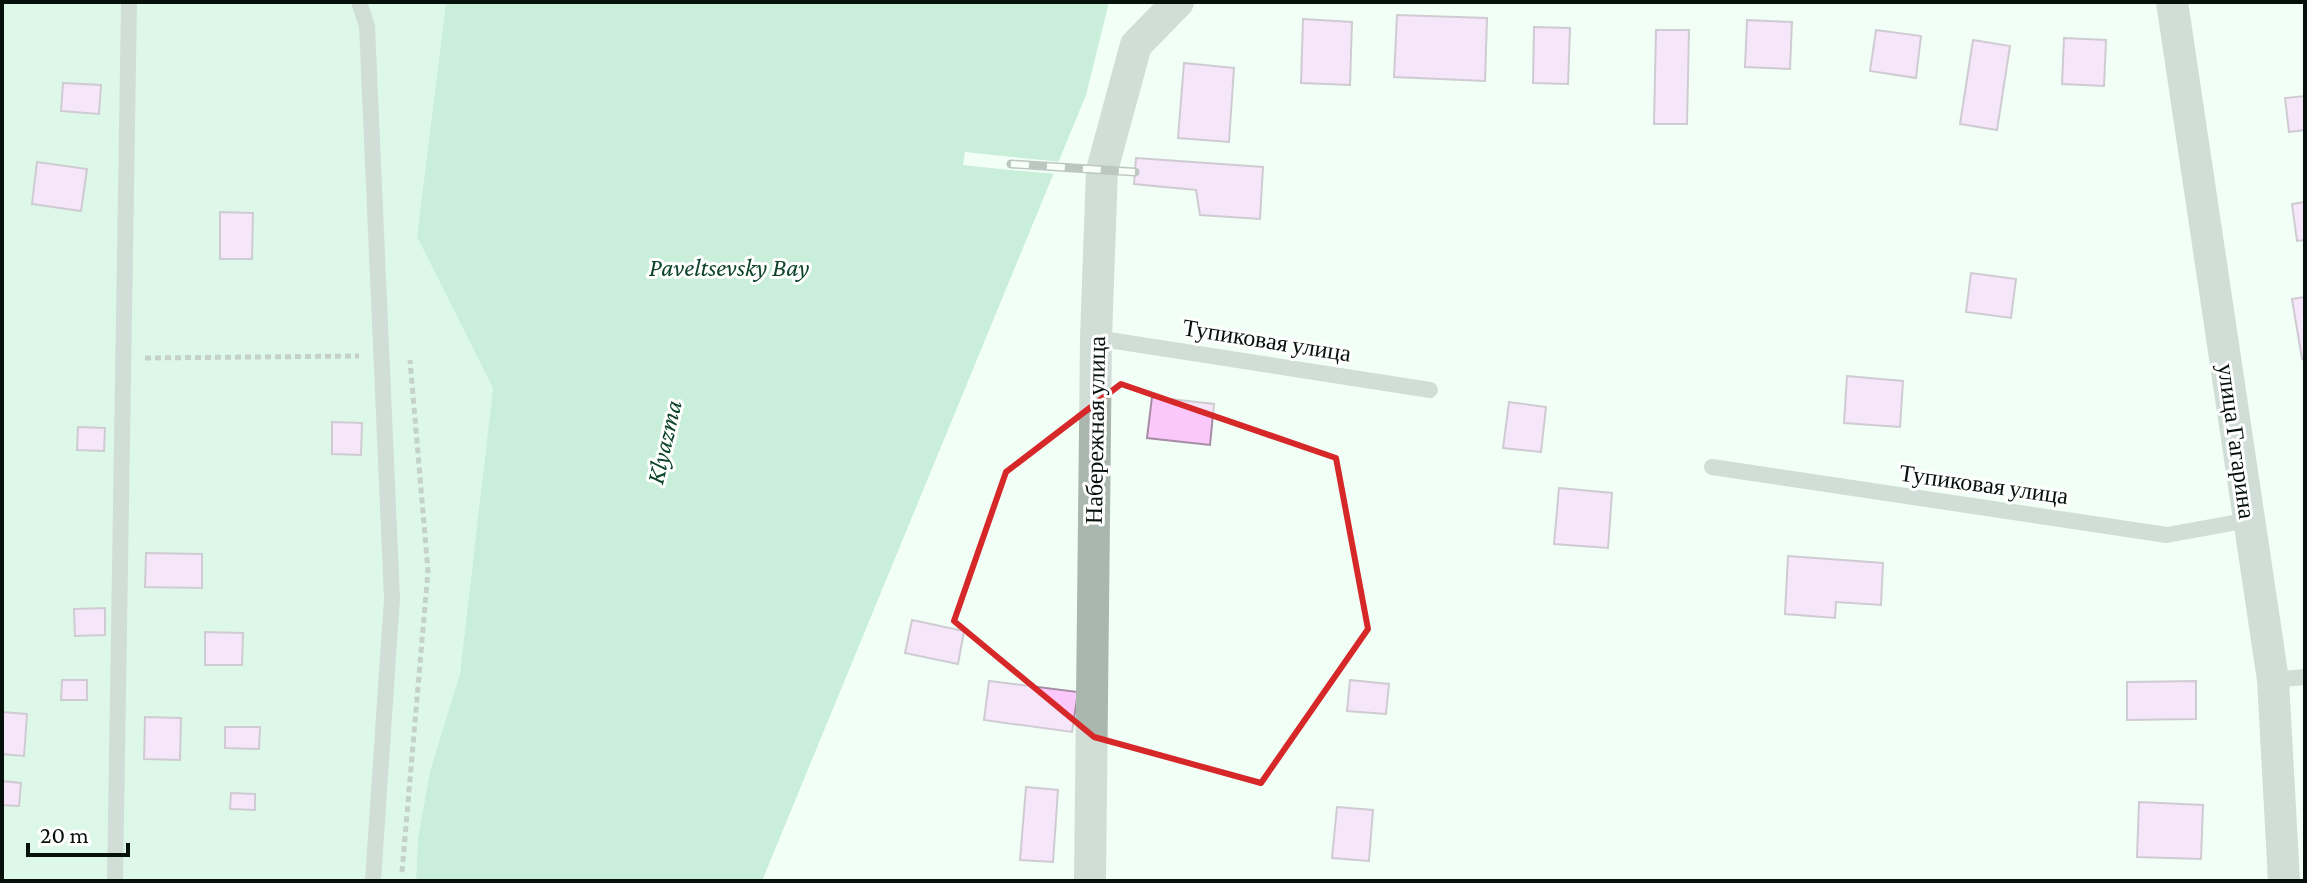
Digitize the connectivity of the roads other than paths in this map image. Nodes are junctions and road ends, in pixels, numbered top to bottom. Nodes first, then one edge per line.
1 (129, 2) edge
2 (359, 2) edge
3 (1178, 2) edge
4 (2172, 2) edge
5 (1096, 338) junction
6 (1430, 390) dead end
7 (1712, 467) dead end
8 (2249, 520) junction
9 (2305, 677) edge
10 (2273, 680) junction
11 (115, 881) edge
12 (373, 881) edge
13 (1090, 881) edge
14 (2284, 881) edge

1 - 11 lane
2 - 12 lane
3 - 5 street, Набережная улица
4 - 8 street, улица Гагарина
5 - 6 lane, Тупиковая улица
5 - 13 street, Набережная улица
7 - 8 lane, Тупиковая улица
8 - 10 street, улица Гагарина
9 - 10 lane
10 - 14 street, улица Гагарина

